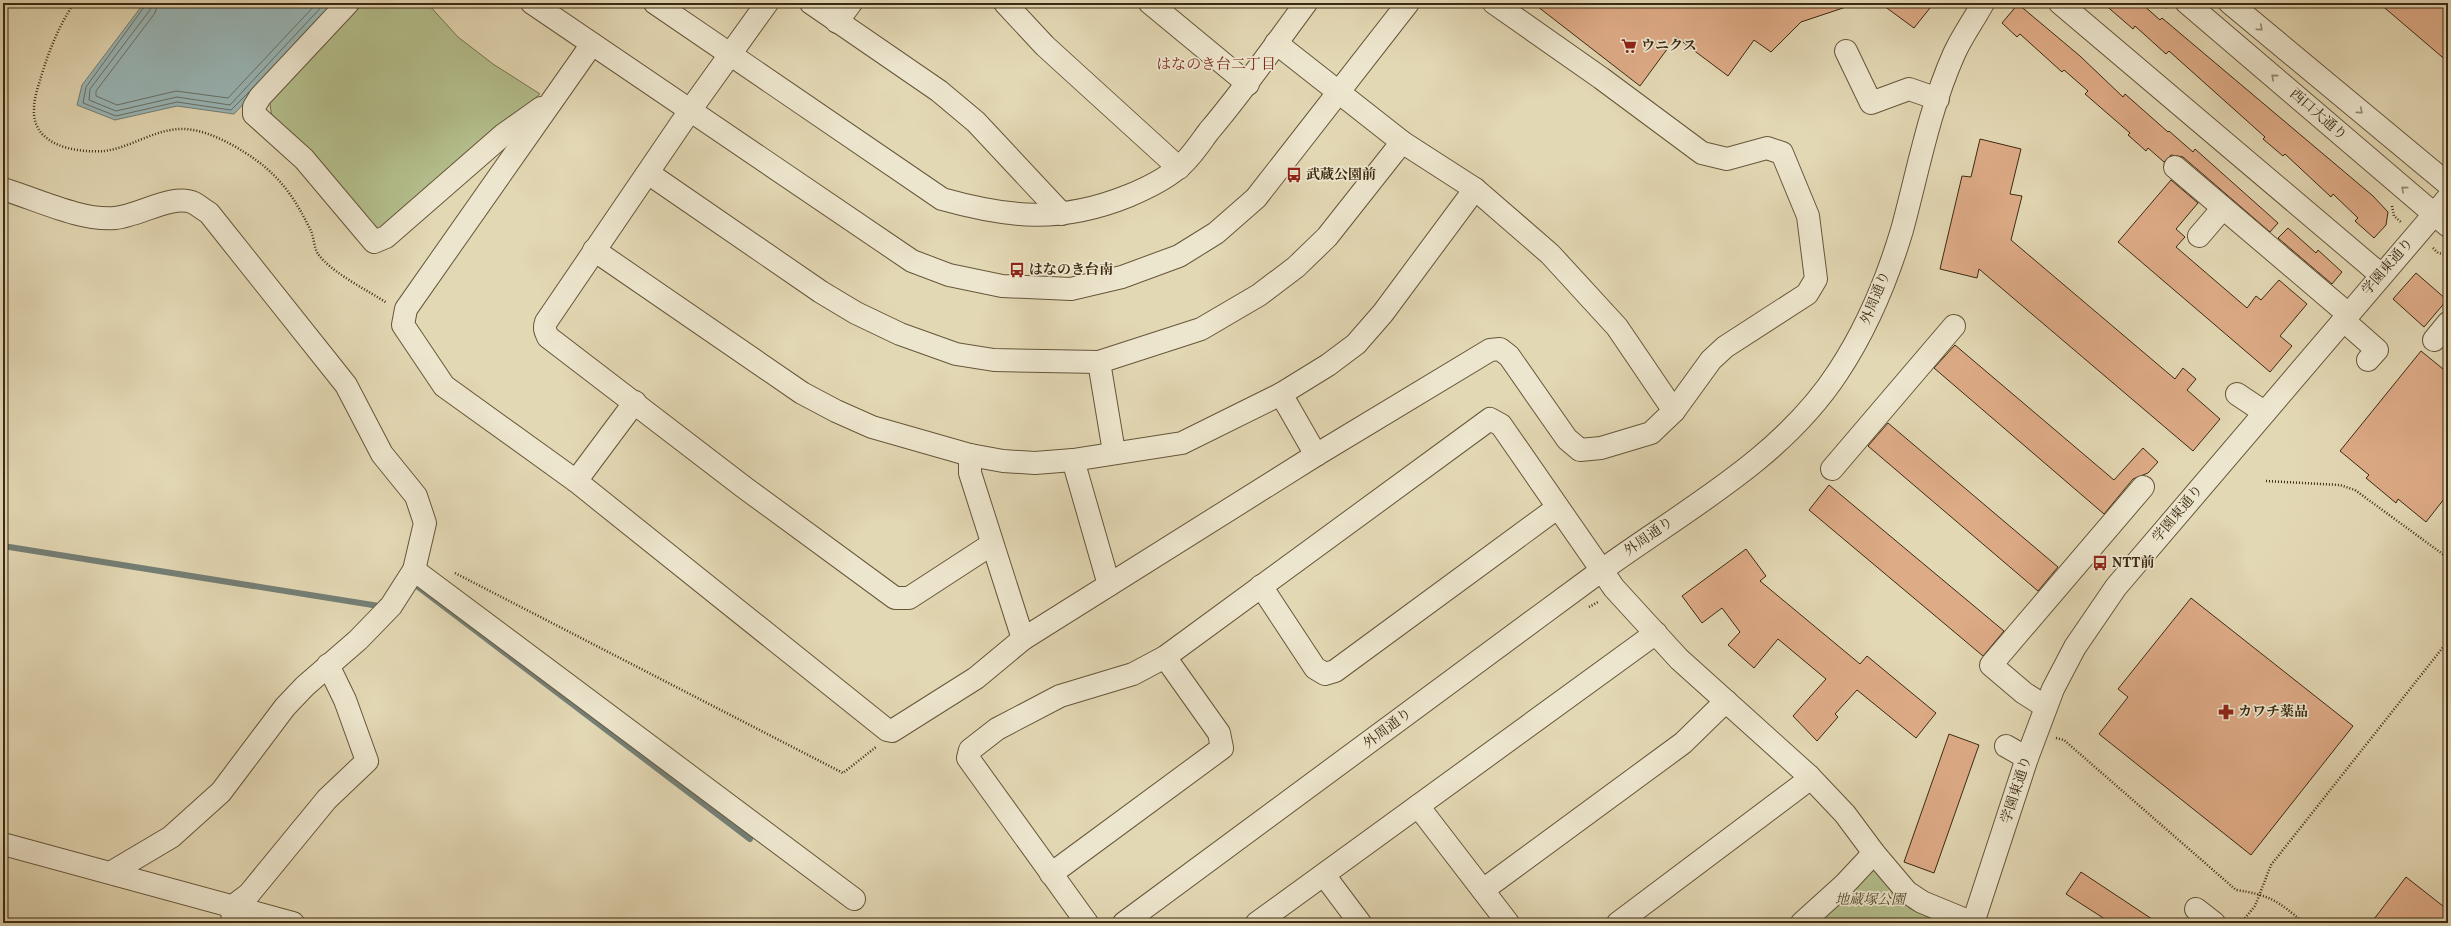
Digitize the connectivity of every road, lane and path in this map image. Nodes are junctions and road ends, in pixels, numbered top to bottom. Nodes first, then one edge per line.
1 (74, 3) edge
2 (348, 3) edge
3 (532, 3) edge
4 (655, 3) edge
5 (767, 3) edge
6 (811, 3) edge
7 (851, 3) edge
8 (1005, 3) edge
9 (1150, 3) edge
10 (1306, 3) edge
11 (1408, 3) edge
12 (1494, 3) edge
13 (1983, 3) edge
14 (2060, 3) edge
15 (2187, 3) edge
16 (2230, 3) edge
17 (837, 22) junction
18 (1276, 43) junction
19 (592, 44) junction
20 (1846, 50) dead end
21 (732, 54) junction
22 (1248, 84) junction
23 (1340, 92) junction
24 (1938, 99) junction
25 (552, 101) junction
26 (691, 109) junction
27 (1402, 142) junction
28 (2175, 167) dead end
29 (1179, 168) junction
30 (648, 173) junction
31 (2448, 184) edge
32 (3, 189) edge
33 (1475, 189) junction
34 (2448, 198) edge
35 (2223, 208) junction
36 (1062, 214) junction
37 (2441, 221) edge
38 (2199, 236) dead end
39 (594, 250) junction
40 (2381, 275) junction
41 (404, 314) junction
42 (2346, 317) junction
43 (2448, 323) edge
44 (1954, 326) dead end
45 (2434, 340) dead end
46 (2368, 360) dead end
47 (1099, 362) junction
48 (1280, 394) junction
49 (2237, 394) dead end
50 (635, 402) junction
51 (1674, 411) junction
52 (2264, 412) junction
53 (1114, 452) junction
54 (1316, 454) junction
55 (970, 455) junction
56 (1073, 460) junction
57 (1832, 469) dead end
58 (576, 481) junction
59 (2266, 481) dead end
60 (2143, 487) dead end
61 (1557, 508) junction
62 (992, 544) junction
63 (2448, 558) edge
64 (1602, 570) junction
65 (452, 571) dead end
66 (408, 579) junction
67 (1109, 585) junction
68 (1260, 586) junction
69 (1599, 601) dead end
70 (1583, 608) dead end
71 (1656, 633) junction
72 (1023, 639) junction
73 (2448, 641) edge
74 (1165, 657) junction
75 (328, 666) junction
76 (1726, 701) junction
77 (2046, 707) junction
78 (892, 731) junction
79 (2036, 732) junction
80 (2006, 746) dead end
81 (2027, 758) junction
82 (1809, 776) junction
83 (1418, 806) junction
84 (3, 844) edge
85 (1874, 853) junction
86 (112, 872) junction
87 (1051, 874) junction
88 (1324, 875) junction
89 (1484, 890) junction
90 (2259, 893) junction
91 (854, 900) dead end
92 (2196, 909) dead end
93 (232, 915) edge
94 (271, 920) edge
95 (293, 923) edge
96 (1086, 923) edge
97 (1124, 923) edge
98 (1257, 923) edge
99 (1360, 923) edge
100 (1508, 923) edge
101 (1618, 923) edge
102 (1802, 923) edge
103 (1973, 923) edge
104 (2214, 923) edge
105 (2241, 923) edge
106 (2304, 923) edge

1 - 41 path
2 - 25 street
3 - 19 street
4 - 21 street
5 - 21 street
6 - 17 street
7 - 17 street
8 - 29 street
9 - 22 street
10 - 18 street
11 - 23 street
12 - 51 street
13 - 24 street, 外周通り
14 - 40 street
37 -> 15 street, 西口大通り
16 -> 31 street, 西口大通り
17 - 36 street
18 - 22 street
18 - 23 street
19 - 25 street
19 - 26 street
20 - 24 street
21 - 26 street
21 - 36 street
22 - 29 street
23 - 26 street
23 - 27 street
24 - 64 street, 外周通り
25 - 41 street
26 - 30 street
27 - 33 street
27 - 47 street
28 - 35 street
29 - 36 street
30 - 39 street
30 - 47 street
32 - 66 street
33 - 48 street
33 - 51 street
34 - 37 street, 学園東通り
35 - 38 street
35 - 42 street
37 - 40 street, 学園東通り
39 - 50 street
39 - 55 street
40 - 42 street, 学園東通り
41 - 58 street
42 - 46 street
42 - 52 street, 学園東通り
43 - 45 street
44 - 57 street
47 - 53 street
48 - 53 street
48 - 54 street
49 - 52 street
50 - 58 street
50 - 62 street
51 - 54 street
52 - 77 street, 学園東通り
53 - 56 street
54 - 67 street
55 - 56 street
55 - 62 street
56 - 67 street
58 - 78 street
59 - 63 path
60 - 77 street
61 - 64 street
61 - 68 street
61 - 68 street
62 - 72 street
64 - 71 street
64 - 97 street, 外周通り
65 - 78 path
66 - 75 street
66 - 91 street
67 - 72 street
68 - 74 street
69 - 70 path
71 - 76 street
71 - 83 street
72 - 78 street
73 - 90 path
74 - 87 street
74 - 87 street
75 - 86 street
75 - 93 street
76 - 82 street
76 - 89 street
77 - 79 street, 学園東通り
79 - 81 street, 学園東通り
79 - 90 path
80 - 81 street
81 - 103 street, 学園東通り
82 - 85 street
82 - 101 street
83 - 88 street
83 - 89 street
84 - 86 street
85 - 102 street
85 - 103 street
86 - 93 street
87 - 96 street
88 - 98 street
88 - 99 street
89 - 100 street
90 - 105 path
90 - 106 path
92 - 104 street
93 - 94 street
94 - 95 street

